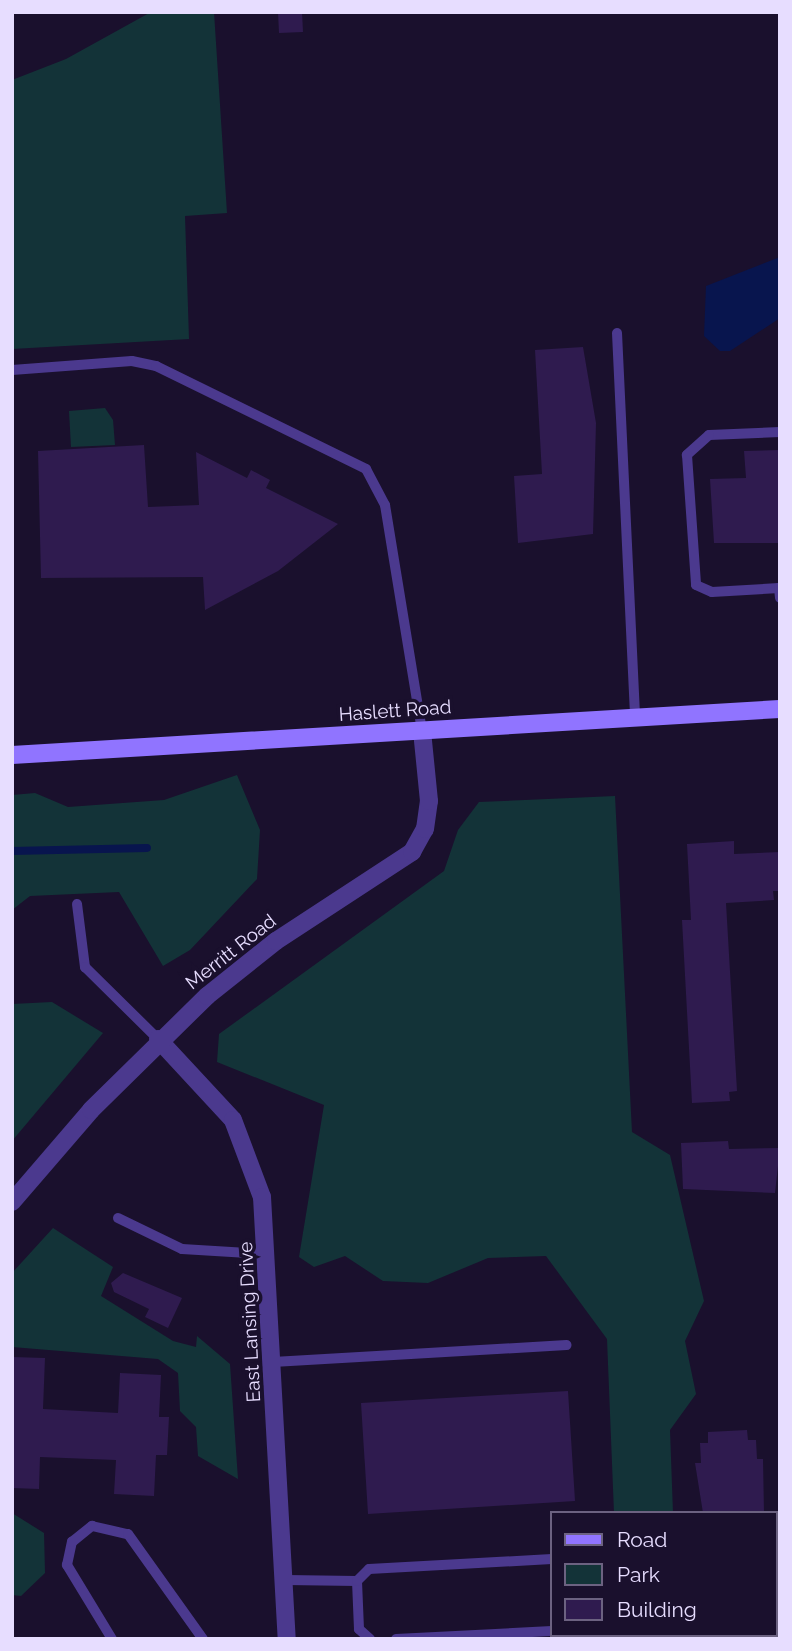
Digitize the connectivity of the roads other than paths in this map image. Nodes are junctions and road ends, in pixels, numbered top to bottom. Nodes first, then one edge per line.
1 (617, 333) dead end
2 (12, 370) edge
3 (780, 432) edge
4 (779, 588) edge
5 (780, 598) edge
6 (780, 709) edge
7 (635, 717) junction
8 (422, 731) junction
9 (12, 755) edge
10 (77, 904) dead end
11 (158, 1039) junction
12 (12, 1202) edge
13 (118, 1218) dead end
14 (267, 1254) junction
15 (567, 1345) dead end
16 (273, 1362) junction
17 (550, 1559) edge
18 (286, 1580) junction
19 (357, 1581) junction
20 (550, 1630) edge
21 (112, 1639) edge
22 (203, 1639) edge
23 (287, 1639) edge
24 (370, 1639) edge
25 (396, 1639) edge

1 - 7 lane
2 - 8 lane
3 - 4 lane
4 - 5 lane
6 - 7 main road, Haslett Road
7 - 8 main road, Haslett Road
8 - 9 main road, Haslett Road
8 - 11 street, Merritt Road
10 - 11 lane
11 - 12 street, Merritt Road
11 - 14 street, East Lansing Drive
13 - 14 lane
14 - 16 street, East Lansing Drive
15 - 16 lane
16 - 18 street, East Lansing Drive
17 - 19 lane
18 - 19 lane
18 - 23 street, East Lansing Drive
19 - 24 lane
20 - 25 lane
21 - 22 lane

